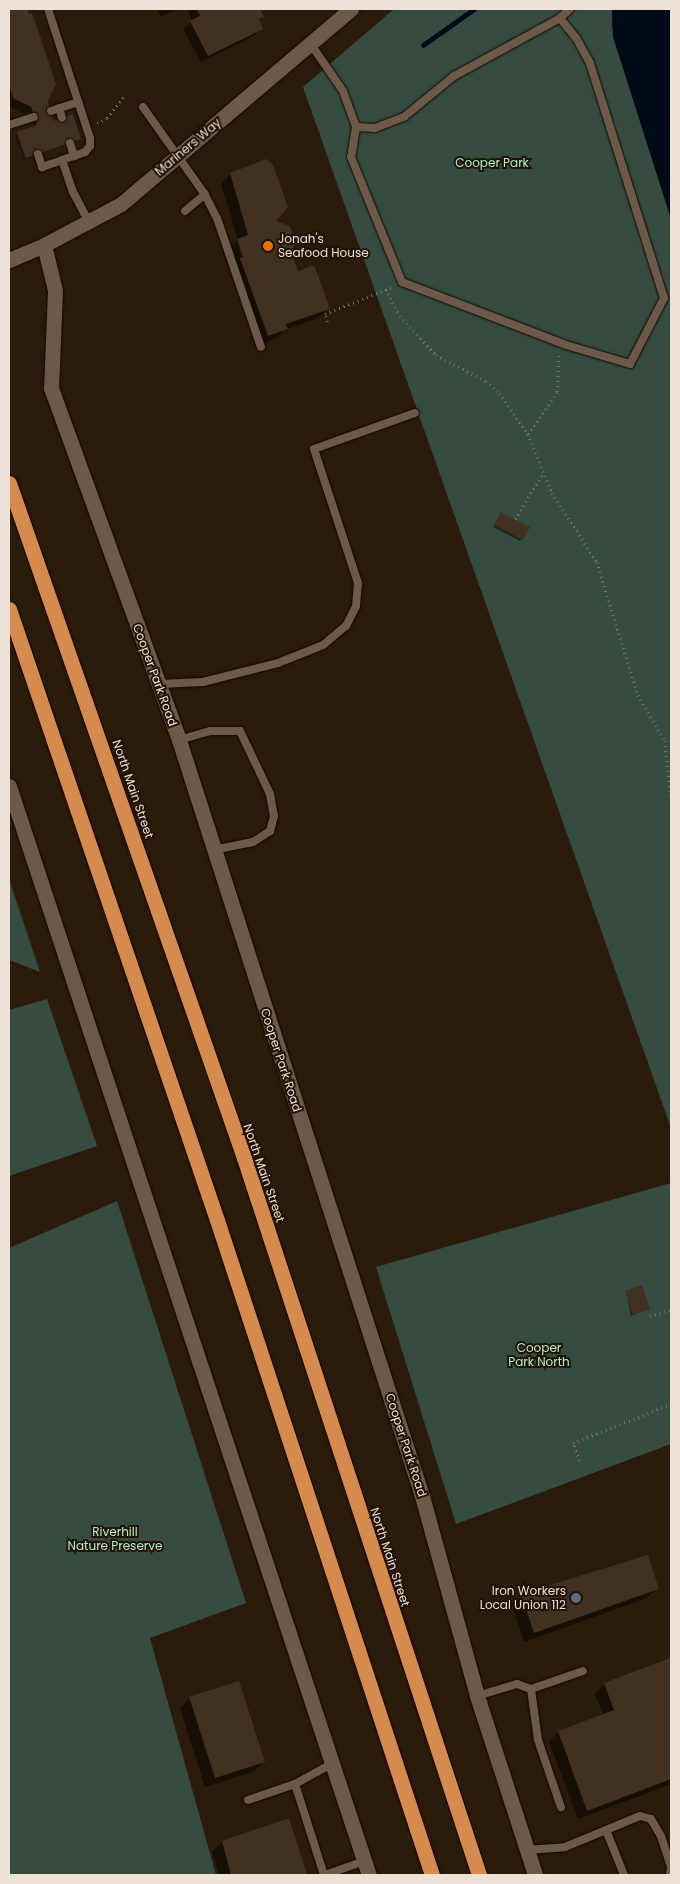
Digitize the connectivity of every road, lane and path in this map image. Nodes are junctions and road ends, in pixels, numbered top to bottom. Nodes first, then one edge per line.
1 (48, 9) edge
2 (570, 9) edge
3 (347, 10) edge
4 (560, 18) junction
5 (310, 43) junction
6 (124, 97) dead end
7 (78, 102) junction
8 (143, 107) dead end
9 (62, 118) dead end
10 (30, 121) dead end
11 (96, 123) dead end
12 (9, 125) edge
13 (356, 127) junction
14 (70, 143) dead end
15 (38, 154) dead end
16 (179, 155) junction
17 (74, 156) junction
18 (62, 160) junction
19 (205, 194) junction
20 (185, 211) dead end
21 (89, 222) junction
22 (44, 245) junction
23 (9, 260) edge
24 (402, 282) junction
25 (386, 289) junction
26 (327, 322) dead end
27 (559, 342) junction
28 (260, 347) dead end
29 (416, 413) dead end
30 (528, 434) junction
31 (543, 473) junction
32 (9, 483) edge
33 (515, 519) dead end
34 (9, 609) edge
35 (158, 684) junction
36 (179, 740) junction
37 (9, 786) edge
38 (671, 799) edge
39 (214, 850) junction
40 (671, 1310) edge
41 (650, 1316) dead end
42 (671, 1404) edge
43 (579, 1461) dead end
44 (583, 1671) dead end
45 (530, 1689) junction
46 (476, 1696) junction
47 (332, 1763) junction
48 (295, 1784) junction
49 (248, 1800) dead end
50 (561, 1808) dead end
51 (606, 1830) junction
52 (526, 1850) junction
53 (366, 1868) edge
54 (324, 1875) edge
55 (432, 1875) edge
56 (479, 1875) edge
57 (534, 1875) edge
58 (624, 1875) edge
59 (670, 1875) edge

1 - 7 lane
2 - 4 lane
3 - 5 street, Mariners Way
4 - 13 lane
4 - 27 lane
5 - 13 lane
5 - 16 street, Mariners Way
6 - 11 path
7 - 9 lane
7 - 17 lane
8 - 16 lane
10 - 12 lane
13 - 24 lane
14 - 17 lane
15 - 18 lane
16 - 19 lane
16 - 21 street, Mariners Way
17 - 18 lane
18 - 21 lane
19 - 20 lane
19 - 28 lane
21 - 22 street, Mariners Way
22 - 23 street, Mariners Way
22 - 35 street, Cooper Park Road
24 - 25 path
24 - 27 lane
25 - 26 path
25 - 30 path
27 - 30 path
29 - 35 lane
30 - 31 path
31 - 33 path
31 - 38 path
32 - 56 highway, North Main Street
34 - 55 highway
35 - 36 street, Cooper Park Road
36 - 39 street, Cooper Park Road
36 - 39 lane
37 - 47 street
39 - 46 street, Cooper Park Road
40 - 41 path
42 - 43 path
44 - 45 lane
45 - 46 lane
45 - 50 lane
46 - 52 street, Cooper Park Road
47 - 48 lane
47 - 53 street
48 - 49 lane
48 - 54 lane
51 - 52 lane
51 - 58 lane
51 - 59 lane
52 - 57 street, Cooper Park Road
53 - 54 lane

